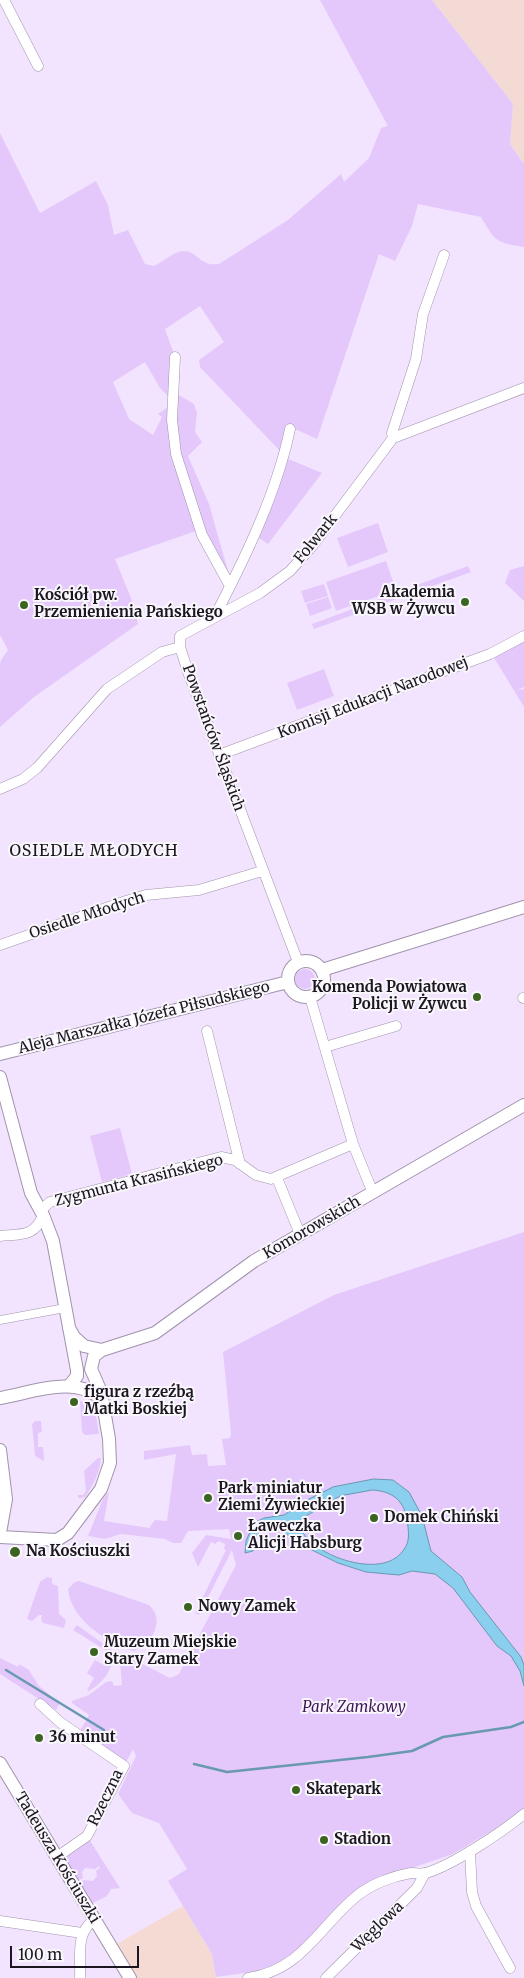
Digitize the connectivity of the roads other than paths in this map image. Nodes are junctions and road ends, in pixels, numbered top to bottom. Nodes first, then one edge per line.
1 (4, 0) edge
2 (38, 66) dead end
3 (444, 255) dead end
4 (175, 358) dead end
5 (524, 388) edge
6 (290, 429) dead end
7 (393, 438) junction
8 (230, 586) junction
9 (217, 615) junction
10 (524, 636) edge
11 (180, 647) junction
12 (219, 755) junction
13 (0, 789) edge
14 (262, 870) junction
15 (524, 907) edge
16 (0, 945) edge
17 (298, 962) junction
18 (322, 970) junction
19 (288, 982) junction
20 (310, 996) junction
21 (396, 1026) dead end
22 (207, 1031) dead end
23 (325, 1047) junction
24 (0, 1054) edge
25 (0, 1077) edge
26 (524, 1105) edge
27 (353, 1144) junction
28 (240, 1164) junction
29 (277, 1178) junction
30 (373, 1193) junction
31 (42, 1213) junction
32 (300, 1234) junction
33 (0, 1236) edge
34 (65, 1308) junction
35 (0, 1320) edge
36 (69, 1328) junction
37 (102, 1350) junction
38 (69, 1386) junction
39 (0, 1398) edge
40 (102, 1400) junction
41 (0, 1450) edge
42 (2, 1481) edge
43 (0, 1533) edge
44 (0, 1537) edge
45 (40, 1704) dead end
46 (0, 1763) edge
47 (522, 1820) edge
48 (470, 1851) junction
49 (57, 1857) junction
50 (425, 1873) junction
51 (94, 1919) junction
52 (0, 1921) edge
53 (82, 1933) junction
54 (510, 1968) dead end
55 (329, 1977) edge
56 (80, 1978) edge
57 (130, 1978) edge
58 (248, 1978) edge

1 - 2 street
3 - 7 street, Folwark
4 - 8 street
5 - 7 street
6 - 8 street
7 - 9 street, Folwark
8 - 9 street
9 - 11 street, Folwark
10 - 12 street, Komisji Edukacji Narodowej
11 - 12 street, Powstańców Śląskich
11 - 13 street, Powstańców Śląskich
12 - 14 street, Powstańców Śląskich
14 - 16 street, Osiedle Młodych
14 - 17 street, Powstańców Śląskich
15 - 18 street
17 - 18 street
17 - 19 street
18 - 20 street
19 - 20 street
19 - 24 street, Aleja Marszałka Józefa Piłsudskiego
20 - 23 street
21 - 23 street
22 - 28 street, Zygmunta Krasińskiego
23 - 27 street
25 - 31 street
26 - 30 street, Komorowskich
27 - 29 street
27 - 30 street
28 - 29 street, Zygmunta Krasińskiego
28 - 31 street, Zygmunta Krasińskiego
29 - 32 street
30 - 32 street, Komorowskich
31 - 33 street, Zygmunta Krasińskiego
31 - 34 street
32 - 37 street, Komorowskich
34 - 35 street
34 - 36 street
36 - 37 street
36 - 38 street
37 - 40 street
38 - 39 street
38 - 40 street
40 - 44 street
41 - 42 street
42 - 43 street
45 - 49 street, Rzeczna
46 - 49 street, Tadeusza Kościuszki
47 - 48 street
48 - 50 street
48 - 54 street
49 - 51 street, Tadeusza Kościuszki
50 - 55 street, Węglowa
50 - 58 street
51 - 53 street
51 - 57 street, Tadeusza Kościuszki
52 - 53 street
53 - 56 street

